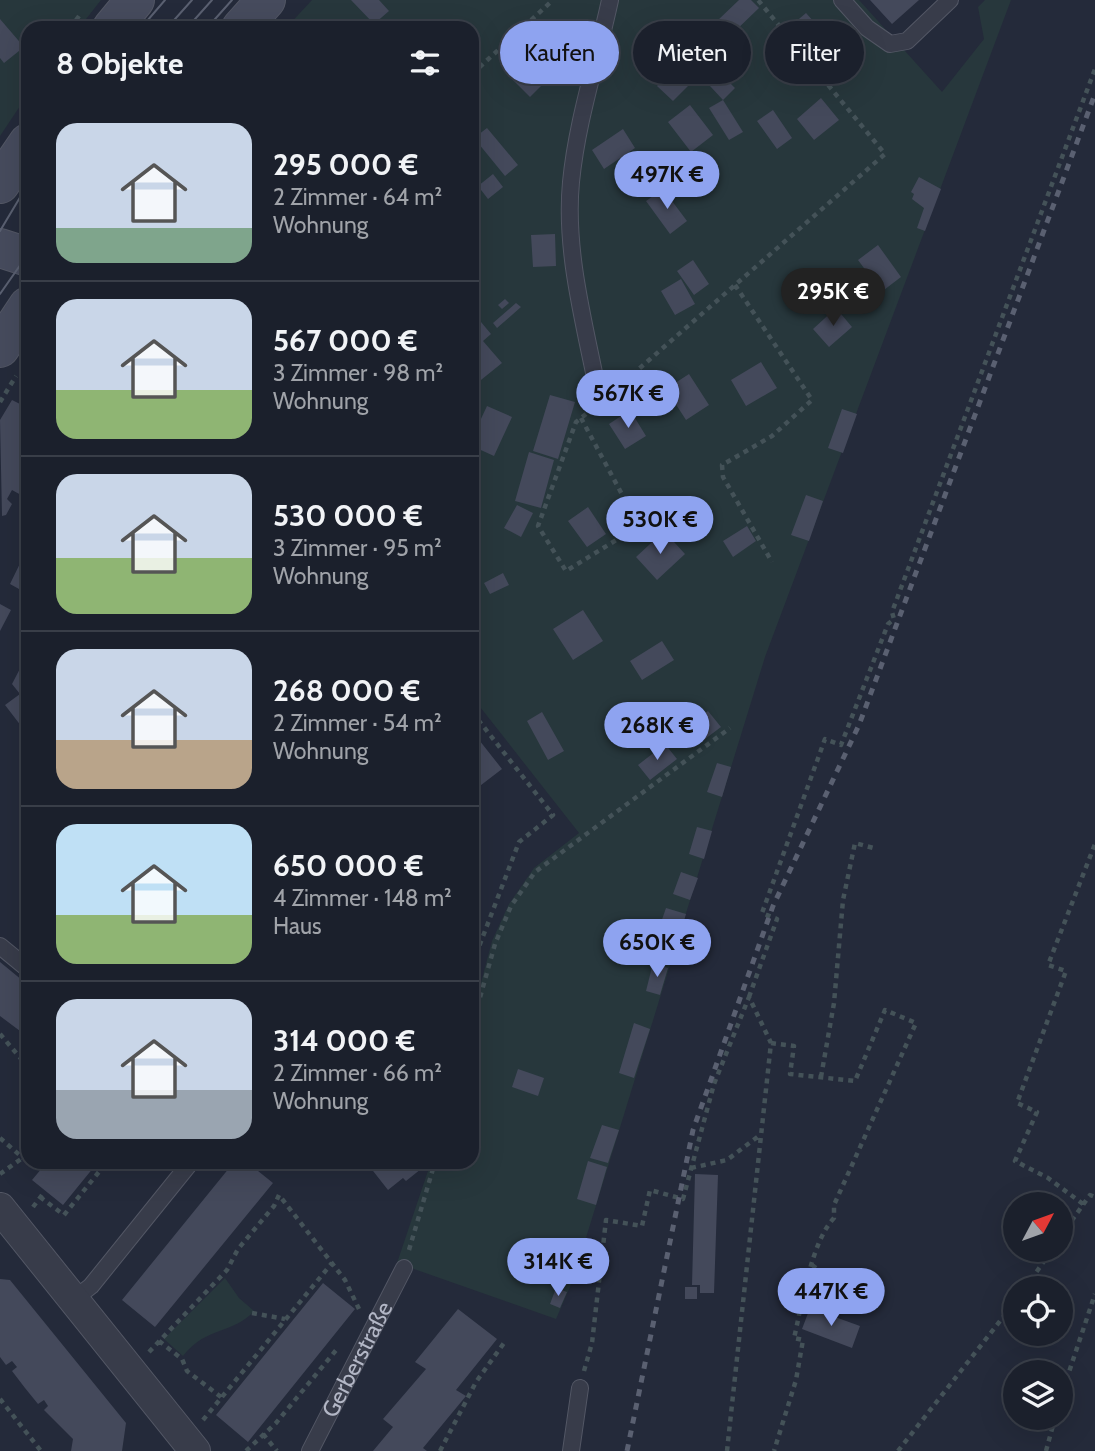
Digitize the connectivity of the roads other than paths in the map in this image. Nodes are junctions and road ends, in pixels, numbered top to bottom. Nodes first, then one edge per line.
1 (135, 0) edge
2 (266, 0) edge
3 (610, 0) edge
4 (842, 0) edge
5 (950, 0) edge
6 (118, 21) edge
7 (247, 21) edge
8 (21, 153) edge
9 (0, 184) edge
10 (0, 248) edge
11 (21, 255) edge
12 (21, 327) edge
13 (11, 358) edge
14 (600, 403) road end
15 (0, 946) edge
16 (21, 963) edge
17 (185, 1169) edge
18 (0, 1208) edge
19 (404, 1268) road end
20 (73, 1300) junction
21 (580, 1388) road end
22 (197, 1438) edge
23 (310, 1451) edge
24 (571, 1451) edge

1 - 6 main road
2 - 7 main road
3 - 14 lane
4 - 5 lane
8 - 9 main road
10 - 11 main road
12 - 13 main road
15 - 16 lane
17 - 20 lane
18 - 20 street
19 - 23 lane, Gerberstraße
20 - 22 street
21 - 24 lane

